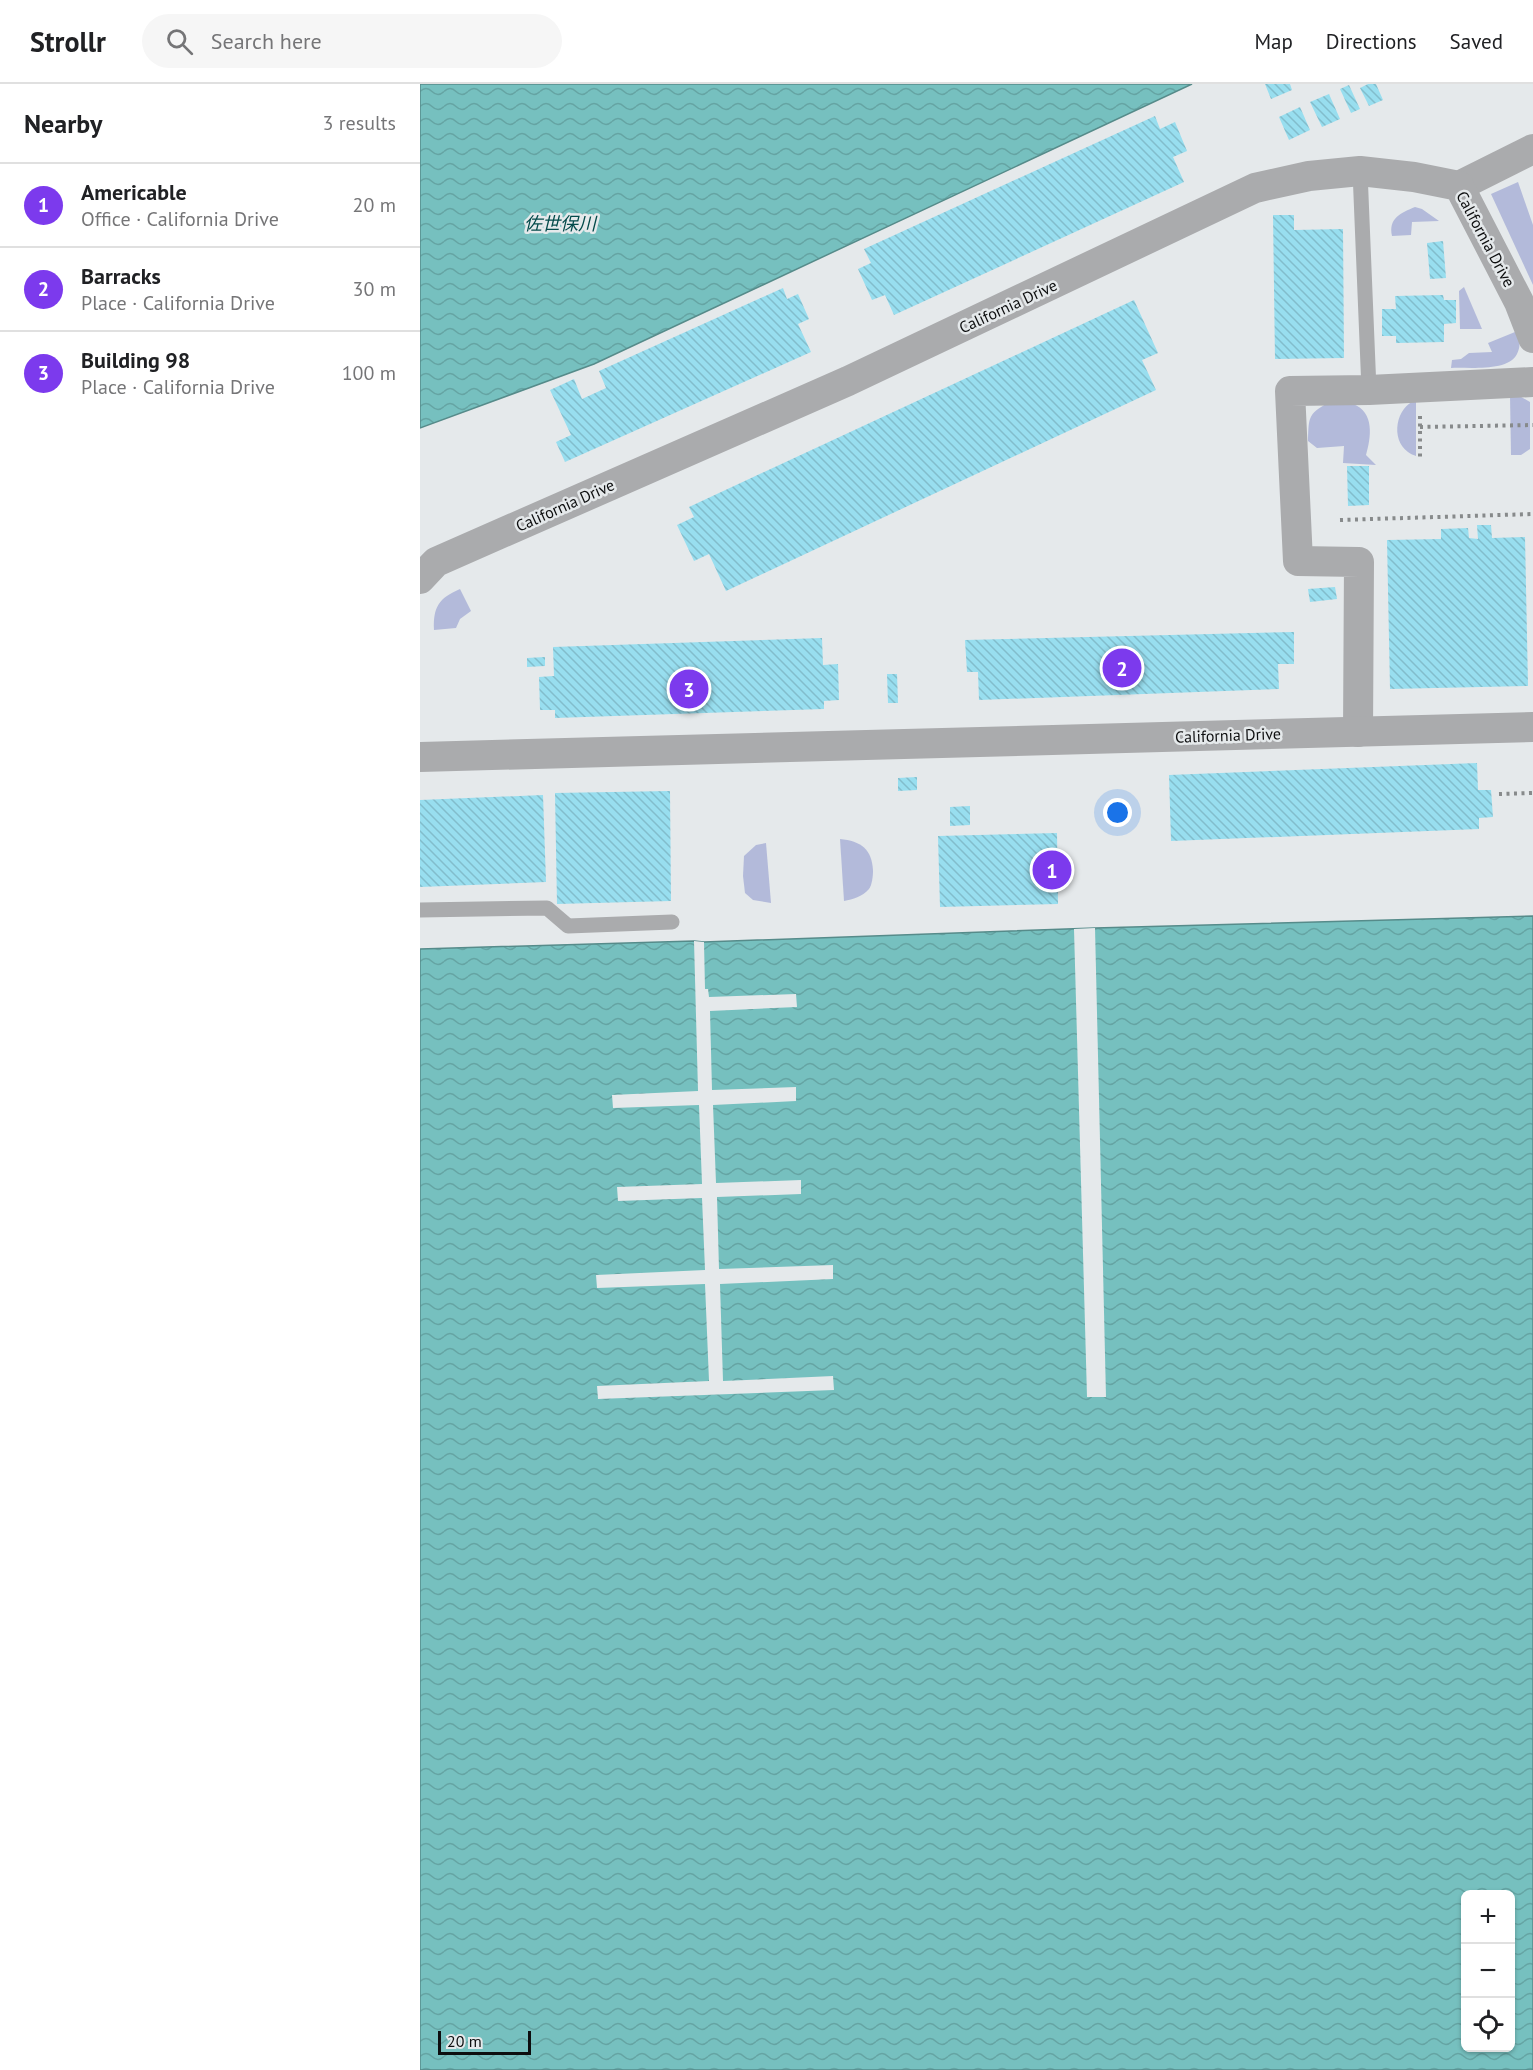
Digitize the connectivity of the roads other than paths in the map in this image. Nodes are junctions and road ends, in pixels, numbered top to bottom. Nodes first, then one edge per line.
1 (1533, 149) edge
2 (1360, 171) junction
3 (1459, 186) junction
4 (1533, 338) edge
5 (1533, 382) edge
6 (1369, 390) junction
7 (420, 579) edge
8 (1533, 727) edge
9 (1358, 732) junction
10 (420, 757) edge
11 (420, 910) edge
12 (672, 922) dead end

1 - 3 street
2 - 3 street, California Drive
2 - 6 lane
2 - 7 street, California Drive
3 - 4 street, California Drive
5 - 6 street
6 - 9 street
8 - 9 street, California Drive
9 - 10 street, California Drive
11 - 12 lane

